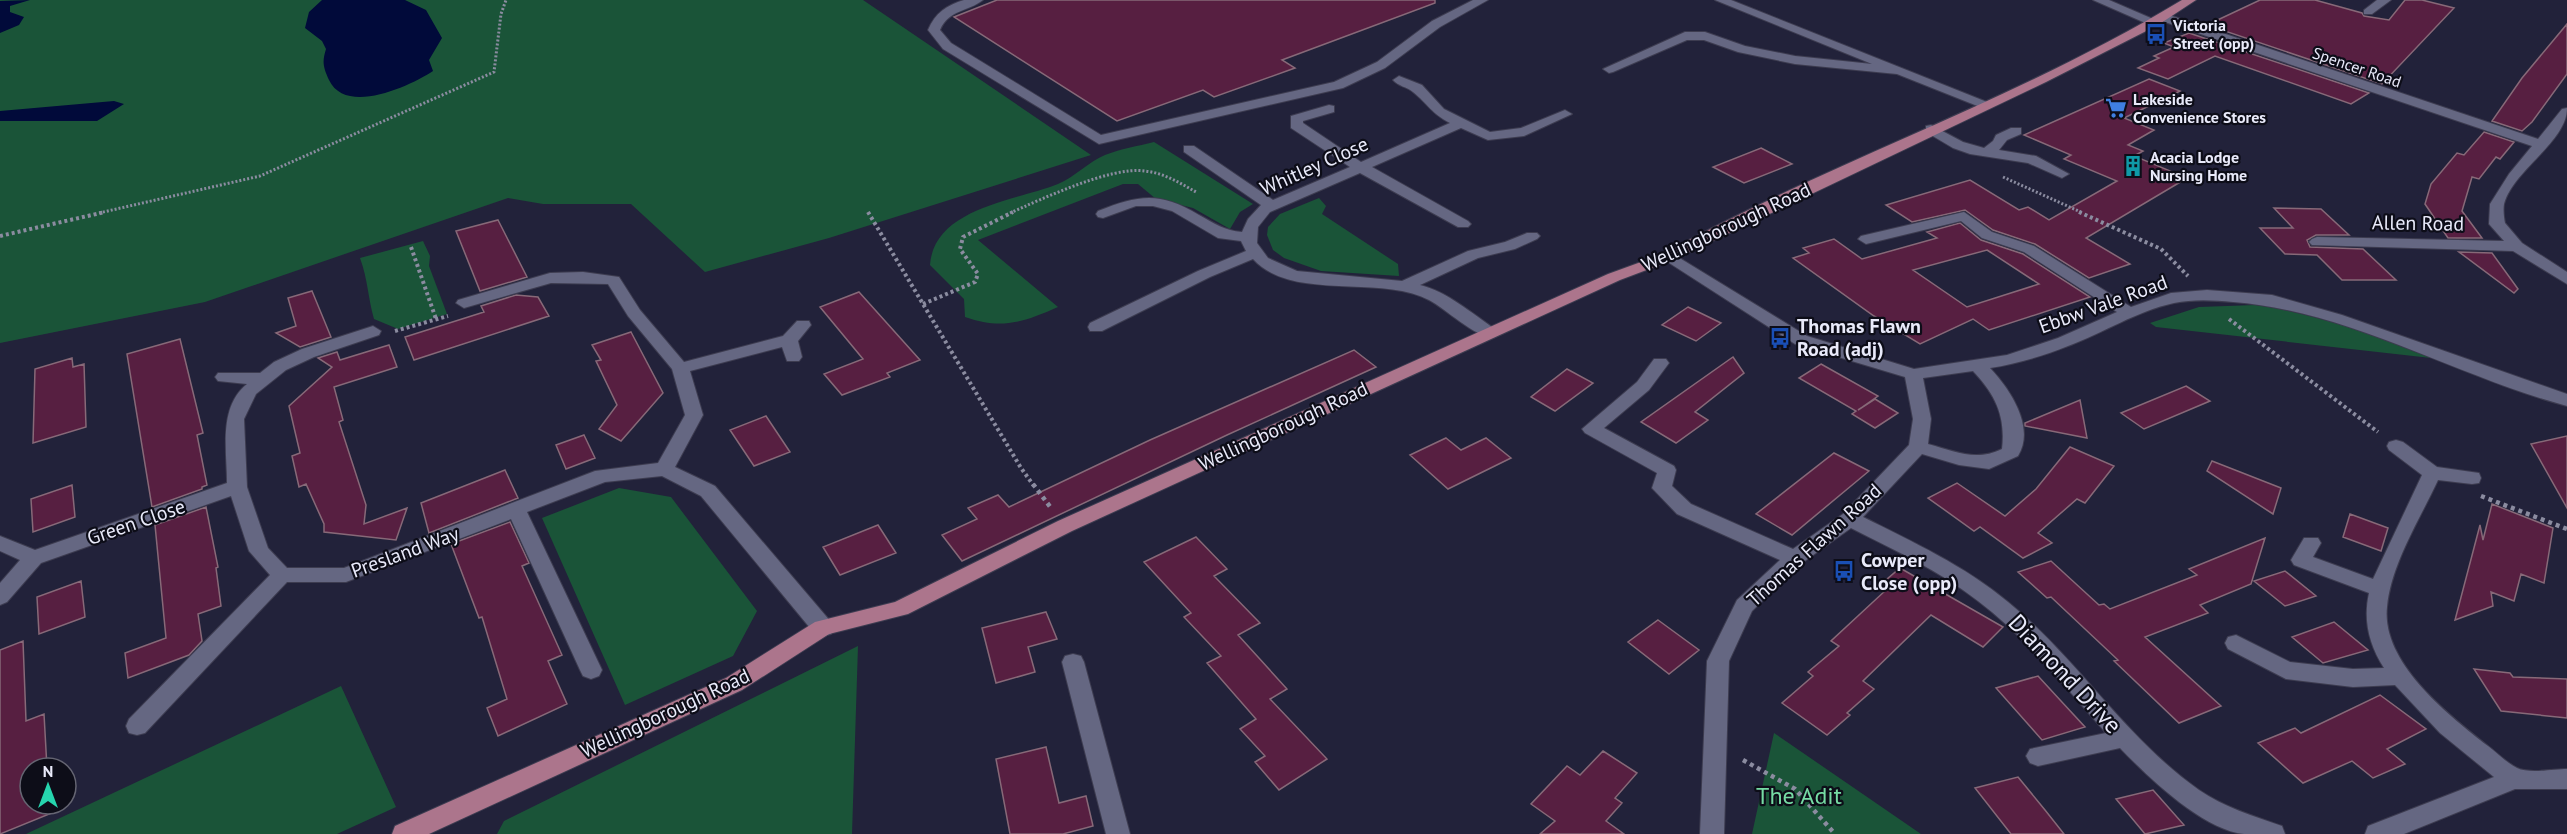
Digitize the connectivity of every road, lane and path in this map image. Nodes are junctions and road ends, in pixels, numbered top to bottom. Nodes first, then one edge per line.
1 (506, 0) edge
2 (977, 0) edge
3 (1482, 0) edge
4 (1720, 0) edge
5 (2099, 0) edge
6 (2190, 0) edge
7 (2385, 0) edge
8 (2368, 12) dead end
9 (2158, 20) junction
10 (1609, 69) dead end
11 (1896, 70) junction
12 (1399, 80) dead end
13 (1985, 104) junction
14 (1329, 109) dead end
15 (2567, 112) edge
16 (1565, 114) dead end
17 (1461, 123) junction
18 (1931, 129) junction
19 (2016, 131) dead end
20 (2542, 145) junction
21 (1189, 149) dead end
22 (1988, 152) junction
23 (1362, 167) junction
24 (1997, 174) dead end
25 (2062, 174) dead end
26 (1198, 194) dead end
27 (1271, 206) junction
28 (868, 212) dead end
29 (1103, 214) dead end
30 (1463, 224) dead end
31 (0, 236) edge
32 (1532, 236) dead end
33 (1866, 239) dead end
34 (2317, 242) dead end
35 (1251, 245) junction
36 (2517, 246) junction
37 (411, 248) dead end
38 (1668, 258) junction
39 (2567, 279) edge
40 (1403, 287) junction
41 (2204, 295) junction
42 (464, 303) joint
43 (923, 304) junction
44 (2129, 313) junction
45 (436, 319) junction
46 (803, 326) dead end
47 (1096, 327) dead end
48 (373, 331) joint
49 (1490, 333) junction
50 (789, 340) junction
51 (793, 357) dead end
52 (1660, 363) dead end
53 (1977, 365) junction
54 (680, 368) junction
55 (1913, 374) junction
56 (224, 377) dead end
57 (262, 379) junction
58 (2567, 400) edge
59 (2396, 446) joint
60 (1918, 447) junction
61 (664, 469) junction
62 (2432, 473) junction
63 (2473, 486) joint
64 (237, 487) junction
65 (517, 511) junction
66 (1850, 519) junction
67 (1065, 526) junction
68 (2567, 529) edge
69 (0, 543) edge
70 (2311, 543) dead end
71 (34, 558) junction
72 (1796, 558) junction
73 (282, 575) junction
74 (2381, 590) junction
75 (0, 597) edge
76 (823, 628) junction
77 (2236, 643) dead end
78 (1073, 663) dead end
79 (591, 670) dead end
80 (2398, 676) junction
81 (137, 726) dead end
82 (2125, 738) junction
83 (1716, 745) junction
84 (2038, 756) dead end
85 (2514, 779) junction
86 (2567, 779) edge
87 (404, 834) edge
88 (1118, 834) edge
89 (1712, 834) edge
90 (1834, 834) edge
91 (2273, 834) edge
92 (2377, 834) edge

1 - 31 path
2 - 3 street
4 - 11 street
5 - 9 street, Spencer Road
6 - 9 main road, Wellingborough Road
7 - 8 street
9 - 13 main road, Wellingborough Road
9 - 20 street, Spencer Road
10 - 11 street
11 - 13 street
12 - 17 street
13 - 18 main road, Wellingborough Road
14 - 23 street
15 - 20 street
16 - 17 street
17 - 23 street, Whitley Close
18 - 22 street
18 - 38 main road, Wellingborough Road
19 - 22 street
20 - 36 street
21 - 27 street
22 - 25 street
23 - 27 street, Whitley Close
23 - 30 street
24 - 41 path
26 - 43 path
27 - 35 street, Whitley Close
28 - 43 path
29 - 35 street
32 - 40 street
33 - 44 street
34 - 36 street, Allen Road
35 - 40 street
35 - 47 street
36 - 39 street
37 - 45 path
38 - 49 main road, Wellingborough Road
38 - 55 street, Ebbw Vale Road
40 - 49 street
41 - 44 street, Ebbw Vale Road
41 - 58 street, Ebbw Vale Road
41 - 59 path
42 - 45 path
42 - 54 street
43 - 67 path
44 - 53 street, Ebbw Vale Road
45 - 48 path
46 - 50 street
48 - 57 street
49 - 67 main road, Wellingborough Road
50 - 51 street
50 - 54 street
52 - 72 street
53 - 55 street, Ebbw Vale Road
53 - 60 street
54 - 61 street
55 - 60 street
56 - 57 street
57 - 64 street
59 - 62 street
60 - 66 street, Thomas Flawn Road
61 - 65 street, Presland Way
61 - 76 street
62 - 63 street
62 - 74 street
63 - 68 path
64 - 71 street, Green Close
64 - 73 street
65 - 73 street, Presland Way
65 - 79 street
66 - 72 street, Thomas Flawn Road
66 - 82 street, Diamond Drive
67 - 76 main road, Wellingborough Road
69 - 71 street
70 - 74 street
71 - 75 street, Green Close
72 - 83 street, Thomas Flawn Road
73 - 81 street
74 - 80 street
76 - 87 main road, Wellingborough Road
77 - 80 street
78 - 88 street
80 - 85 street
82 - 84 street
82 - 91 street, Diamond Drive
83 - 89 street, Thomas Flawn Road
83 - 90 path
85 - 86 street
85 - 92 street

